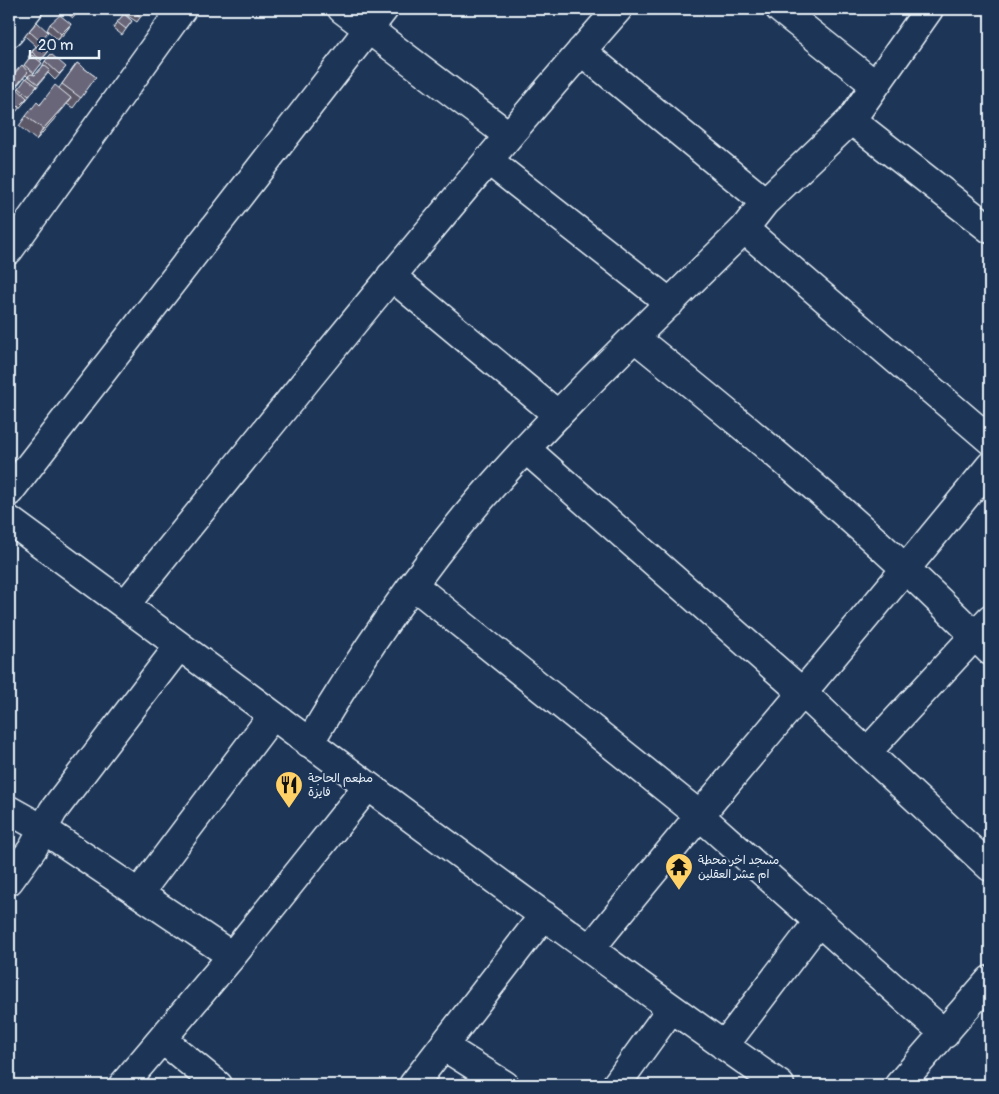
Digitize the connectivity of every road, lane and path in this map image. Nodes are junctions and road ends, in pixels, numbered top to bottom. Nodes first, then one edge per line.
1 (28, 9) edge
2 (182, 9) edge
3 (342, 9) edge
4 (618, 9) edge
5 (780, 9) edge
6 (929, 9) edge
7 (376, 19) edge
8 (9, 31) edge
9 (581, 51) junction
10 (874, 84) junction
11 (851, 120) junction
12 (508, 135) junction
13 (488, 160) junction
14 (765, 202) junction
15 (988, 221) edge
16 (744, 229) junction
17 (9, 250) edge
18 (391, 276) junction
19 (670, 304) junction
20 (635, 338) junction
21 (558, 415) junction
22 (990, 440) edge
23 (527, 450) junction
24 (990, 466) edge
25 (9, 492) edge
26 (9, 520) edge
27 (907, 568) junction
28 (413, 584) junction
29 (125, 605) junction
30 (985, 635) edge
31 (179, 646) junction
32 (803, 693) junction
33 (272, 716) junction
34 (309, 743) junction
35 (868, 751) junction
36 (367, 787) junction
37 (9, 810) edge
38 (698, 814) junction
39 (43, 829) junction
40 (990, 867) edge
41 (9, 881) edge
42 (139, 893) junction
43 (544, 915) junction
44 (818, 922) junction
45 (591, 948) junction
46 (232, 956) junction
47 (990, 980) edge
48 (671, 1010) junction
49 (944, 1034) junction
50 (163, 1040) junction
51 (443, 1046) junction
52 (724, 1046) junction
53 (123, 1085) edge
54 (218, 1085) edge
55 (413, 1085) edge
56 (506, 1085) edge
57 (616, 1085) edge
58 (780, 1085) edge
59 (899, 1085) edge

1 - 8 street
2 - 17 street
3 - 7 street
4 - 9 street
5 - 10 street
6 - 10 street
7 - 12 street
7 - 25 street
9 - 12 street
9 - 14 street
10 - 11 street
11 - 14 street
11 - 15 street
12 - 13 street
13 - 18 street
13 - 19 street
14 - 16 street
16 - 19 street
16 - 22 street
18 - 21 street
18 - 29 street
19 - 20 street
20 - 21 street
20 - 27 street
21 - 23 street
23 - 28 street
23 - 32 street
24 - 27 street
26 - 29 street
27 - 30 street
27 - 32 street
28 - 34 street
28 - 38 street
29 - 31 street
30 - 35 street
31 - 33 street
31 - 39 street
32 - 35 street
32 - 38 street
33 - 34 street
33 - 42 street
34 - 36 street
35 - 40 street
36 - 43 street
36 - 46 street
37 - 39 street
38 - 44 street
38 - 45 street
39 - 41 street
39 - 42 street
42 - 46 street
43 - 45 street
43 - 51 street
44 - 49 street
44 - 52 street
45 - 48 street
46 - 50 street
47 - 49 street
48 - 52 street
48 - 57 street
49 - 59 street
50 - 53 street
50 - 54 street
51 - 55 street
51 - 56 street
52 - 58 street

